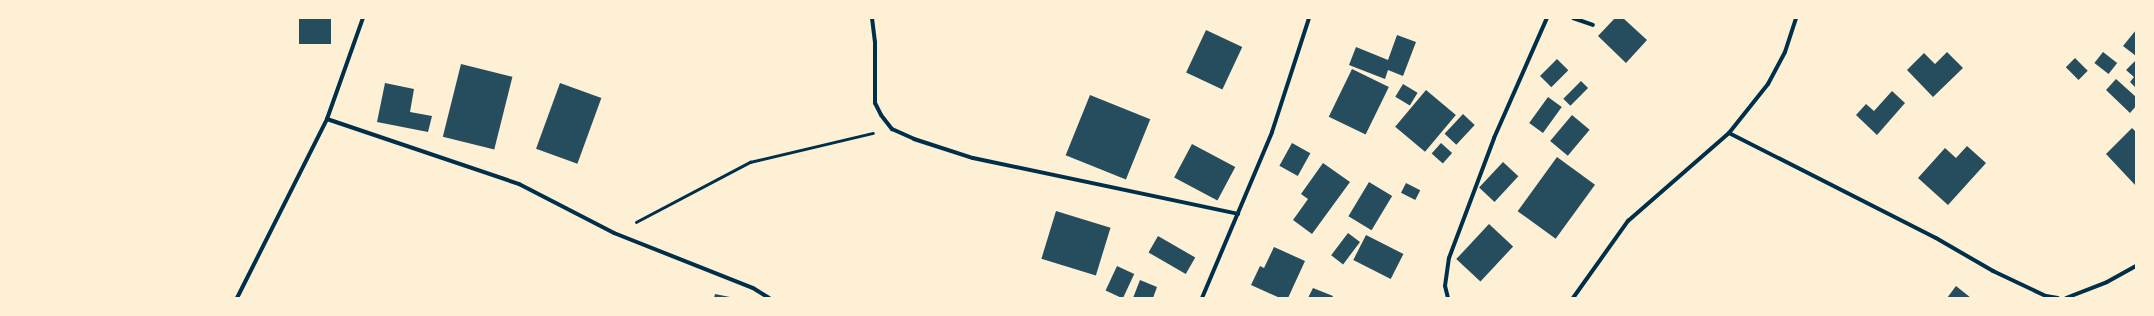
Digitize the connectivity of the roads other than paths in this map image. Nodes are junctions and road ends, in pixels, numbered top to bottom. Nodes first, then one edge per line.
1 (363, 18) edge
2 (872, 18) edge
3 (1308, 18) edge
4 (1547, 18) edge
5 (1573, 18) edge
6 (1796, 18) edge
7 (1593, 25) dead end
8 (327, 119) junction
9 (1729, 133) junction
10 (1238, 214) junction
11 (2136, 266) edge
12 (237, 298) edge
13 (769, 298) edge
14 (1202, 298) edge
15 (1448, 298) edge
16 (1573, 298) edge
17 (2058, 298) edge
18 (2066, 298) edge

1 - 8 street
2 - 10 street
3 - 10 street
4 - 15 street
5 - 7 street
6 - 9 street
8 - 12 street
8 - 13 street
9 - 16 street
9 - 17 street
10 - 14 street
11 - 18 street

